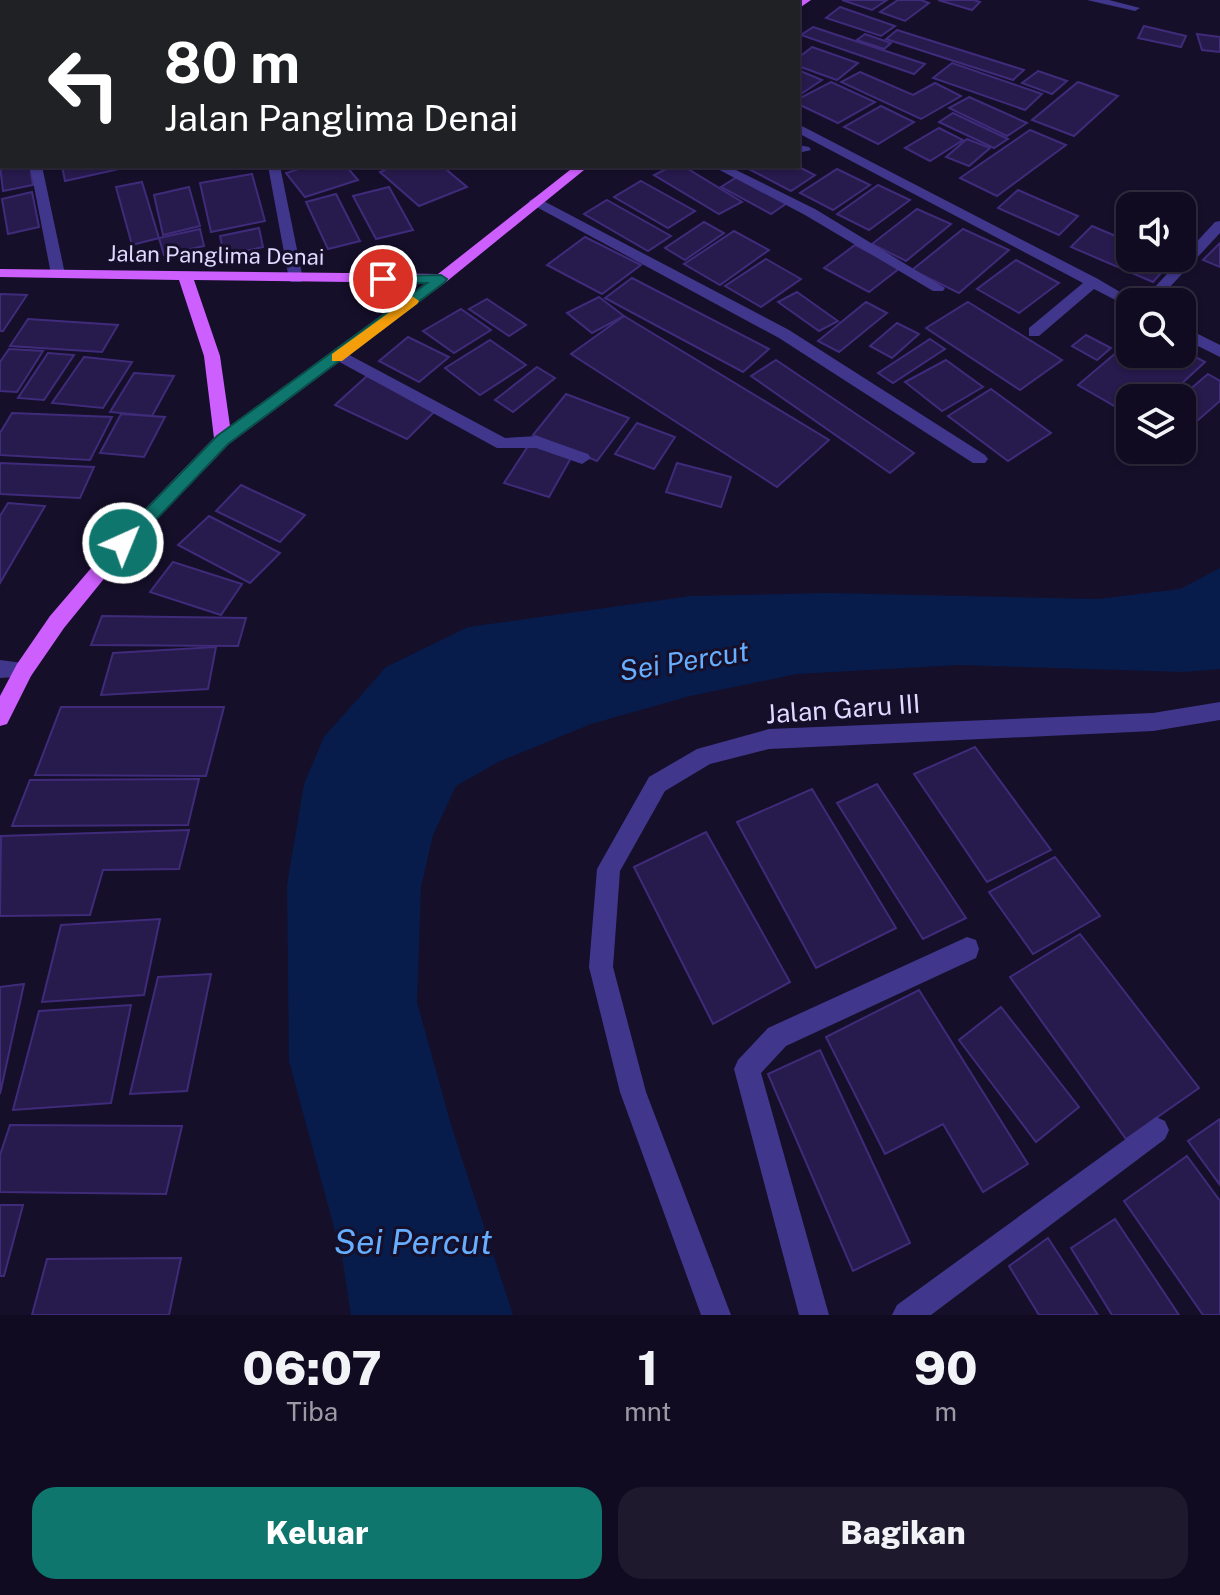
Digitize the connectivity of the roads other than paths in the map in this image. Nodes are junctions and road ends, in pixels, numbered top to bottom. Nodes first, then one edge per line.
1 (1092, 0) edge
2 (1135, 8) dead end
3 (800, 129) edge
4 (36, 168) edge
5 (274, 168) edge
6 (580, 168) edge
7 (722, 168) edge
8 (536, 201) junction
9 (1220, 225) edge
10 (0, 273) edge
11 (58, 274) junction
12 (185, 276) junction
13 (296, 279) junction
14 (441, 279) junction
15 (1093, 282) junction
16 (938, 288) dead end
17 (1161, 288) edge
18 (1116, 294) edge
19 (1034, 332) dead end
20 (1196, 339) edge
21 (1220, 352) edge
22 (340, 355) junction
23 (223, 440) junction
24 (582, 458) dead end
25 (979, 459) dead end
26 (0, 669) edge
27 (24, 670) junction
28 (1220, 711) edge
29 (0, 717) edge
30 (967, 949) dead end
31 (1156, 1130) dead end
32 (716, 1315) edge
33 (814, 1315) edge
34 (907, 1315) edge

1 - 2 street
3 - 15 street
4 - 11 street
5 - 13 street
6 - 8 main road
7 - 16 street
8 - 14 main road
8 - 25 street
9 - 17 street
10 - 11 main road, Jalan Panglima Denai
11 - 12 main road, Jalan Panglima Denai
12 - 13 main road, Jalan Panglima Denai
12 - 23 main road
13 - 14 main road, Jalan Panglima Denai
14 - 22 main road
15 - 18 street
15 - 19 street
20 - 21 street
22 - 23 main road
22 - 24 street
23 - 27 main road
26 - 27 street
27 - 29 main road
28 - 32 street, Jalan Garu III
30 - 33 street
31 - 34 street

